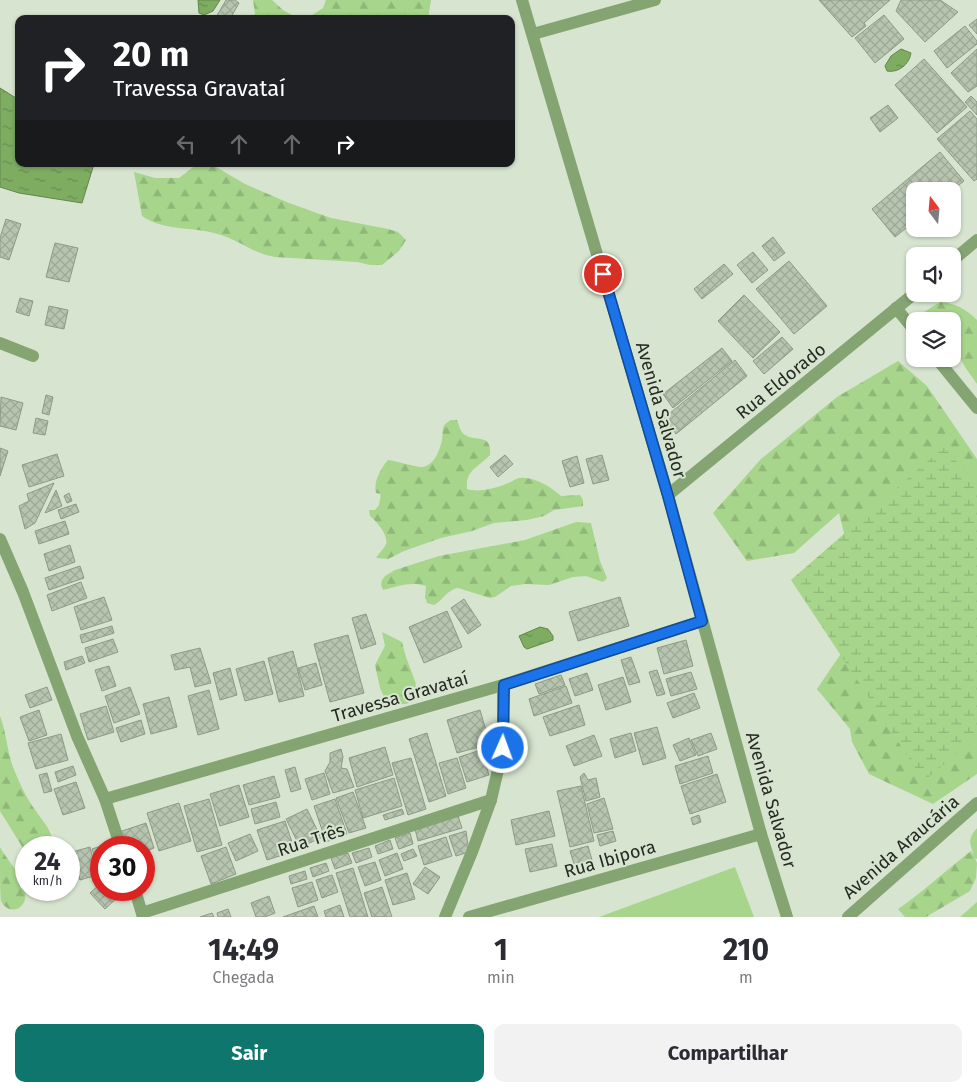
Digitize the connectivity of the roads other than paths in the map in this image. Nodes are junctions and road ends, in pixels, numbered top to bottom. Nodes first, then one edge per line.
1 (522, 0) edge
2 (655, 0) edge
3 (533, 34) junction
4 (977, 240) edge
5 (961, 253) edge
6 (906, 300) edge
7 (896, 308) junction
8 (906, 320) edge
9 (0, 343) edge
10 (33, 356) dead end
11 (944, 367) edge
12 (977, 408) edge
13 (668, 496) junction
14 (0, 539) edge
15 (702, 621) junction
16 (504, 685) junction
17 (106, 799) junction
18 (491, 800) junction
19 (977, 803) edge
20 (761, 834) junction
21 (117, 836) edge
22 (139, 901) edge
23 (143, 915) edge
24 (445, 917) edge
25 (469, 917) edge
26 (787, 917) edge
27 (848, 917) edge

1 - 3 street, Avenida Salvador
2 - 3 street
3 - 13 street, Avenida Salvador
4 - 5 street
6 - 7 street, Rua Eldorado
7 - 8 street
7 - 13 street, Rua Eldorado
9 - 10 street
11 - 12 street
13 - 15 street, Avenida Salvador
14 - 17 street
15 - 16 street, Travessa Gravataí
15 - 20 street, Avenida Salvador
16 - 17 street, Travessa Gravataí
16 - 18 street
17 - 21 street
18 - 23 street, Rua Três
18 - 24 street
19 - 27 street, Avenida Araucária
20 - 25 street, Rua Ibipora
20 - 26 street, Avenida Salvador
22 - 23 street

